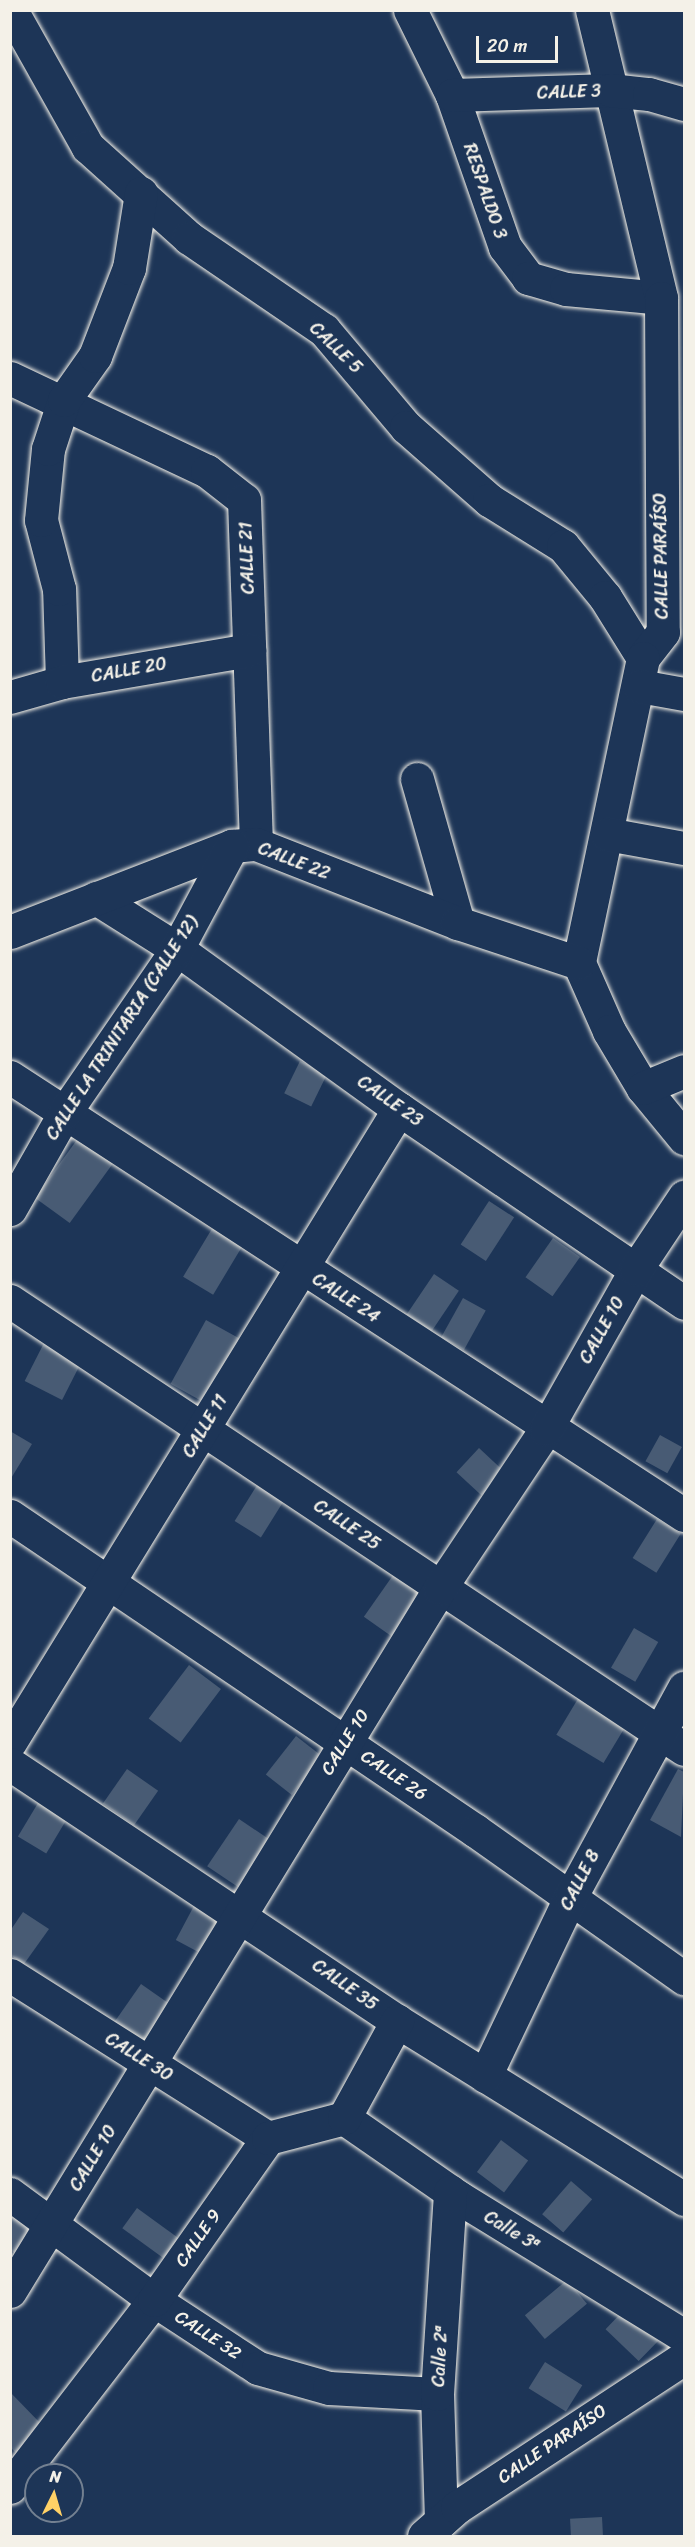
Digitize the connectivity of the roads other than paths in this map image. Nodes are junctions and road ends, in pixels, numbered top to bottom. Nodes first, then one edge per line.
1 (11, 10) edge
2 (410, 10) edge
3 (592, 10) edge
4 (610, 90) junction
5 (452, 95) junction
6 (684, 104) edge
7 (141, 193) junction
8 (661, 298) junction
9 (10, 378) edge
10 (64, 400) junction
11 (674, 631) edge
12 (249, 650) junction
13 (641, 672) junction
14 (62, 682) junction
15 (684, 694) edge
16 (10, 697) edge
17 (417, 779) dead end
18 (607, 834) junction
19 (244, 845) junction
20 (684, 848) edge
21 (96, 898) junction
22 (458, 923) junction
23 (10, 932) edge
24 (177, 949) junction
25 (579, 963) junction
26 (684, 1071) edge
27 (10, 1077) edge
28 (643, 1088) junction
29 (399, 1109) junction
30 (65, 1112) junction
31 (684, 1138) edge
32 (684, 1197) edge
33 (10, 1209) edge
34 (299, 1268) junction
35 (636, 1269) junction
36 (10, 1301) edge
37 (684, 1303) edge
38 (204, 1428) junction
39 (546, 1429) junction
40 (684, 1515) edge
41 (10, 1516) edge
42 (108, 1583) junction
43 (440, 1588) junction
44 (684, 1688) edge
45 (658, 1731) junction
46 (10, 1742) edge
47 (346, 1742) junction
48 (684, 1749) edge
49 (10, 1764) edge
50 (571, 1896) junction
51 (240, 1912) junction
52 (10, 1975) edge
53 (684, 1978) edge
54 (398, 2021) junction
55 (150, 2064) junction
56 (485, 2076) junction
57 (344, 2118) junction
58 (268, 2138) junction
59 (450, 2191) junction
60 (10, 2194) edge
61 (684, 2199) edge
62 (52, 2225) junction
63 (10, 2291) edge
64 (154, 2300) junction
65 (684, 2336) edge
66 (684, 2358) edge
67 (437, 2394) junction
68 (10, 2487) edge
69 (433, 2529) edge

1 - 7 street, CALLE 5
2 - 5 street, RESPALDO 3
3 - 4 street, CALLE PARAÍSO
4 - 5 street, CALLE 3
4 - 6 street, CALLE 3
4 - 8 street, CALLE PARAÍSO
5 - 8 street, RESPALDO 3
7 - 10 street
7 - 13 street, CALLE 5
8 - 11 street, CALLE PARAÍSO
9 - 10 street, CALLE 21
10 - 12 street, CALLE 21
10 - 14 street
11 - 13 street, CALLE PARAÍSO
12 - 14 street, CALLE 20
12 - 19 street, CALLE 21
13 - 15 street
13 - 18 street, CALLE PARAÍSO
14 - 16 street, CALLE 20
17 - 22 street
18 - 20 street
18 - 25 street, CALLE PARAÍSO
19 - 21 street, CALLE 22
19 - 22 street, CALLE 22
19 - 24 street, CALLE LA TRINITARIA (CALLE 12)
21 - 23 street, CALLE 22
21 - 24 street, CALLE 23
22 - 25 street, CALLE 22
24 - 29 street, CALLE 23
24 - 30 street, CALLE LA TRINITARIA (CALLE 12)
25 - 28 street
26 - 28 street
27 - 30 street, CALLE 24
28 - 31 street
29 - 34 street, CALLE 11
29 - 35 street, CALLE 23
30 - 33 street, CALLE LA TRINITARIA (CALLE 12)
30 - 34 street, CALLE 24
32 - 35 street, CALLE 10
34 - 38 street, CALLE 11
34 - 39 street, CALLE 24
35 - 37 street, CALLE 23
35 - 39 street, CALLE 10
36 - 38 street, CALLE 25
38 - 42 street, CALLE 11
38 - 43 street, CALLE 25
39 - 40 street, CALLE 24
39 - 43 street, CALLE 10
41 - 42 street, CALLE 26
42 - 46 street, CALLE 11
42 - 47 street, CALLE 26
43 - 45 street, CALLE 25
43 - 47 street, CALLE 10
44 - 45 street, CALLE 8
45 - 48 street, CALLE 25
45 - 50 street, CALLE 8
47 - 50 street, CALLE 26
47 - 51 street, CALLE 10
49 - 51 street, CALLE 35
50 - 53 street, CALLE 26
50 - 56 street, CALLE 8
51 - 54 street, CALLE 35
51 - 55 street, CALLE 10
52 - 55 street, CALLE 30
54 - 56 street, CALLE 35
54 - 57 street
55 - 58 street, CALLE 30
55 - 62 street, CALLE 10
56 - 61 street, CALLE 35
57 - 58 street
57 - 59 street, Calle 3ª
58 - 64 street, CALLE 9
59 - 65 street, Calle 3ª
59 - 67 street, Calle 2ª
60 - 62 street, CALLE 32
62 - 63 street, CALLE 10
62 - 64 street, CALLE 32
64 - 67 street, CALLE 32
64 - 68 street, CALLE 9
66 - 69 street, CALLE PARAÍSO
67 - 69 street, Calle 2ª

